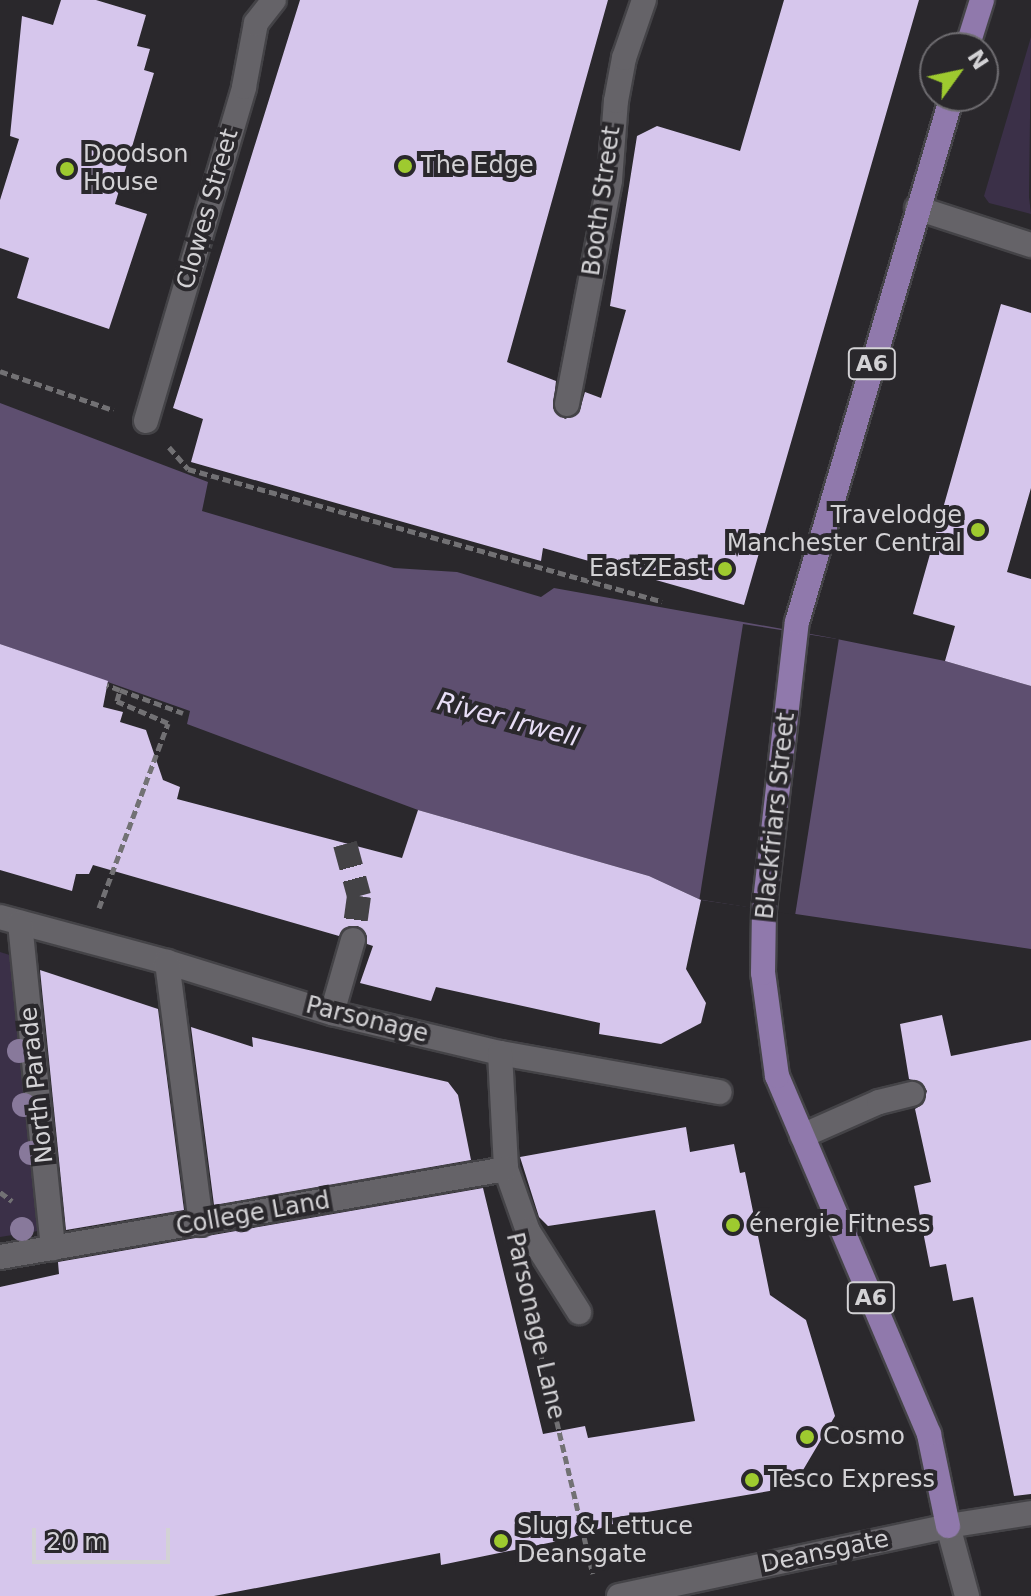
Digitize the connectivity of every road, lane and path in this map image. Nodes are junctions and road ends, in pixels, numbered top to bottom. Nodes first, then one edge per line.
1 (274, 0) edge
2 (644, 0) edge
3 (982, 0) edge
4 (972, 32) edge
5 (947, 112) edge
6 (917, 208) junction
7 (1031, 245) edge
8 (0, 371) edge
9 (567, 404) dead end
10 (146, 421) junction
11 (662, 601) dead end
12 (107, 685) dead end
13 (120, 690) junction
14 (183, 713) dead end
15 (10, 920) edge
16 (353, 940) tunnel mouth
17 (86, 943) junction
18 (167, 962) junction
19 (332, 1013) junction
20 (500, 1053) junction
21 (720, 1092) dead end
22 (912, 1094) dead end
23 (802, 1136) junction
24 (506, 1169) junction
25 (201, 1224) junction
26 (53, 1248) junction
27 (0, 1257) edge
28 (526, 1291) dead end
29 (579, 1312) dead end
30 (1031, 1513) edge
31 (948, 1526) junction
32 (596, 1584) dead end
33 (619, 1596) edge
34 (967, 1596) edge

1 - 10 street, Clowes Street
2 - 9 street, Booth Street
3 - 4 main road
5 - 6 main road, Blackfriars Street / A6
6 - 7 street
6 - 23 main road, Blackfriars Street / A6
8 - 10 path
10 - 11 path
12 - 13 path
13 - 14 path
13 - 17 path
15 - 17 street, Parsonage
15 - 26 street, North Parade
16 - 19 street
17 - 18 street, Parsonage
18 - 19 street, Parsonage
18 - 25 street
19 - 20 street, Parsonage
20 - 21 street, Parsonage
20 - 24 street
22 - 23 street
23 - 31 main road, Blackfriars Street / A6
24 - 25 street, College Land
24 - 29 street
25 - 26 street, College Land
26 - 27 street, College Land
28 - 32 path, Parsonage Lane
30 - 31 street, Deansgate
31 - 33 street, Deansgate
31 - 34 street

